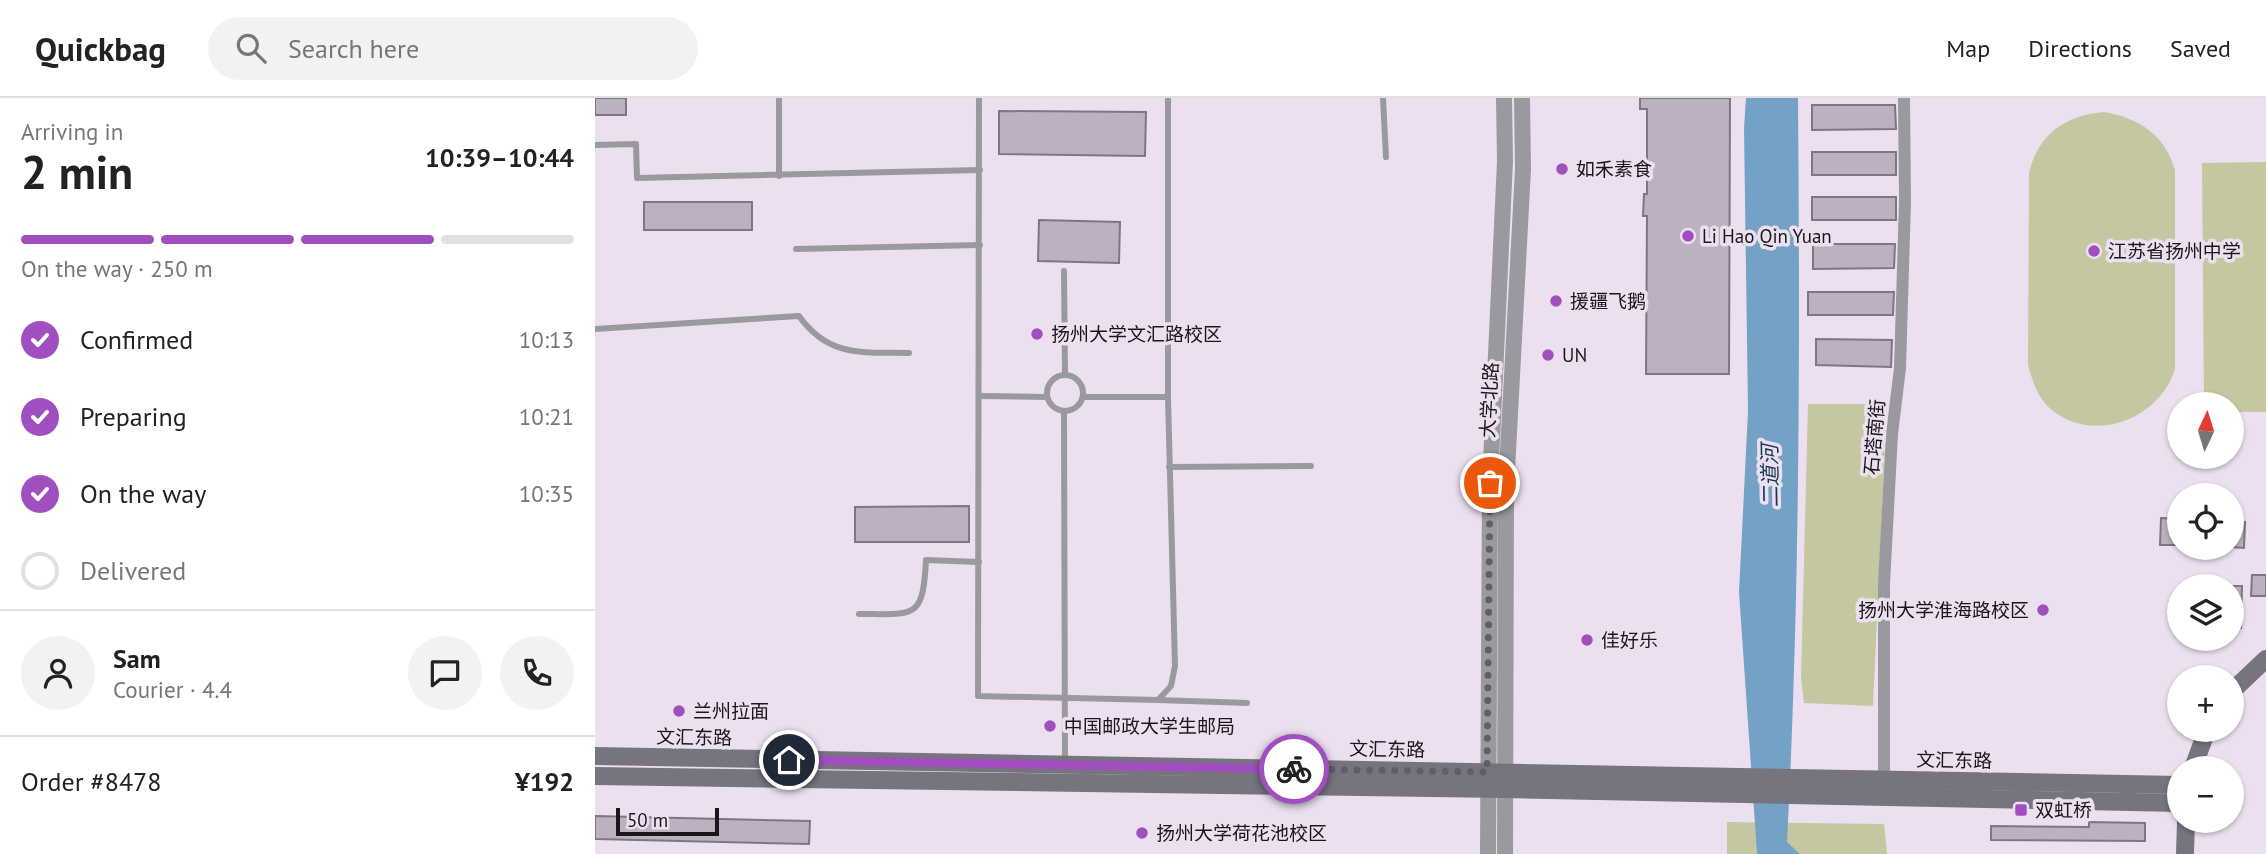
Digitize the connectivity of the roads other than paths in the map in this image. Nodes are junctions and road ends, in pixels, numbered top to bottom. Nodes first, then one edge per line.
1 (779, 98) edge
2 (979, 98) edge
3 (1168, 98) edge
4 (1383, 98) edge
5 (1504, 98) edge
6 (1522, 98) edge
7 (1904, 98) edge
8 (595, 145) edge
9 (1386, 157) dead end
10 (980, 170) junction
11 (779, 176) junction
12 (980, 245) junction
13 (796, 249) dead end
14 (1064, 271) dead end
15 (595, 329) edge
16 (909, 353) dead end
17 (1065, 375) junction
18 (979, 396) junction
19 (1047, 397) junction
20 (1083, 397) junction
21 (1168, 397) junction
22 (1064, 412) junction
23 (1311, 466) dead end
24 (1169, 467) junction
25 (979, 562) junction
26 (859, 614) dead end
27 (2266, 659) edge
28 (2244, 680) edge
29 (1065, 697) junction
30 (1158, 700) junction
31 (1247, 703) dead end
32 (595, 756) edge
33 (1066, 766) junction
34 (595, 776) edge
35 (1884, 779) junction
36 (1495, 780) junction
37 (1066, 784) junction
38 (2167, 785) edge
39 (1799, 786) junction
40 (2167, 802) edge
41 (2186, 833) edge
42 (1488, 854) edge
43 (1505, 854) edge
44 (2185, 854) edge

1 - 11 lane
2 - 10 lane
3 - 21 lane
4 - 9 lane
5 - 36 street, 大学北路
6 - 36 street, 大学北路
7 - 35 street, 石塔南街
8 - 11 lane
10 - 11 lane
10 - 12 lane
12 - 13 lane
12 - 18 lane
14 - 17 lane
15 - 16 lane
17 - 19 lane
17 - 20 lane
18 - 19 lane
18 - 25 lane
19 - 22 lane
20 - 21 lane
20 - 22 lane
21 - 24 lane
22 - 29 lane
23 - 24 lane
24 - 30 lane
25 - 26 lane
25 - 29 lane
27 - 28 main road
29 - 30 lane
29 - 33 lane
30 - 31 lane
32 - 33 main road, 文汇东路
33 - 36 main road, 文汇东路
33 - 37 lane
34 - 37 main road, 文汇东路
35 - 38 main road, 文汇东路
35 - 39 main road, 文汇东路
36 - 37 main road, 文汇东路
36 - 39 main road, 文汇东路
36 - 42 street
36 - 43 street
39 - 40 main road, 文汇东路
41 - 44 main road

